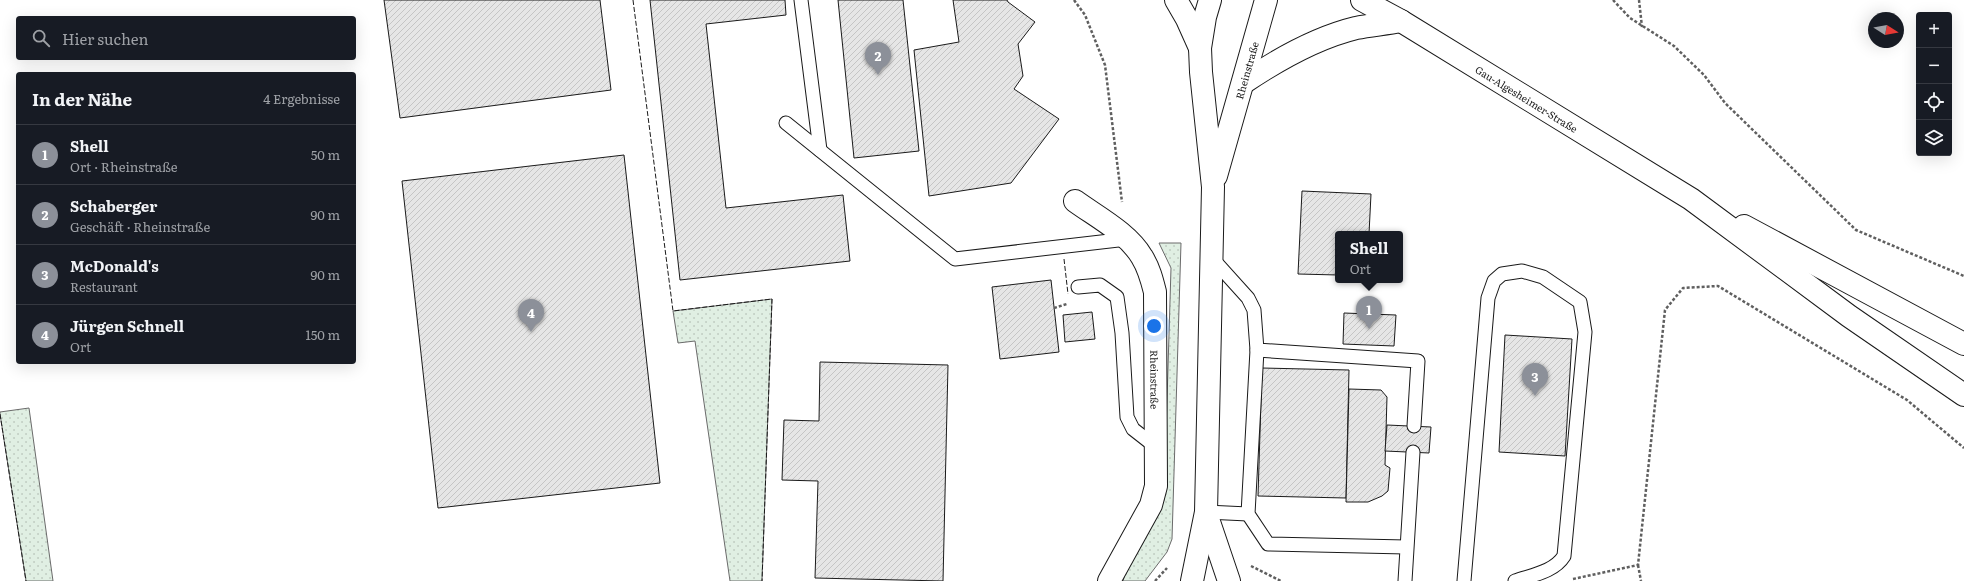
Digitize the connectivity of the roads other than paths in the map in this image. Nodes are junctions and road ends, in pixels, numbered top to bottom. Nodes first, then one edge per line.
1 (801, 0) edge
2 (1176, 0) edge
3 (1210, 0) edge
4 (1266, 0) edge
5 (1362, 0) edge
6 (1387, 0) edge
7 (1401, 21) junction
8 (1200, 48) junction
9 (1243, 83) junction
10 (786, 122) dead end
11 (820, 150) junction
12 (1213, 187) junction
13 (1691, 199) junction
14 (1075, 201) dead end
15 (1127, 239) junction
16 (1211, 257) junction
17 (1078, 287) dead end
18 (1964, 344) edge
19 (1256, 350) junction
20 (1964, 394) edge
21 (1414, 426) dead end
22 (1156, 447) junction
23 (1412, 452) dead end
24 (1206, 512) junction
25 (1248, 514) junction
26 (1406, 547) junction
27 (1109, 581) edge
28 (1192, 581) edge
29 (1229, 581) edge
30 (1405, 581) edge
31 (1464, 581) edge
32 (1515, 581) edge

1 - 11 lane
2 - 8 main road
3 - 8 main road, Rheinstraße
4 - 9 main road, Rheinstraße
5 - 7 main road, Gau-Algesheimer-Straße
6 - 7 main road
7 - 9 main road
7 - 13 main road, Gau-Algesheimer-Straße
8 - 12 main road, Rheinstraße
9 - 12 main road, Rheinstraße
10 - 11 lane
11 - 15 lane
12 - 16 main road, Rheinstraße
13 - 18 main road
13 - 20 main road
14 - 15 main road, Rheinstraße
15 - 22 main road, Rheinstraße
16 - 19 lane
16 - 24 main road, Rheinstraße
17 - 22 lane
19 - 21 lane
19 - 25 lane
22 - 27 main road, Rheinstraße
23 - 26 lane
24 - 25 lane
24 - 28 main road, Rheinstraße
24 - 29 main road, Rheinstraße
25 - 26 lane
26 - 30 lane
31 - 32 lane

